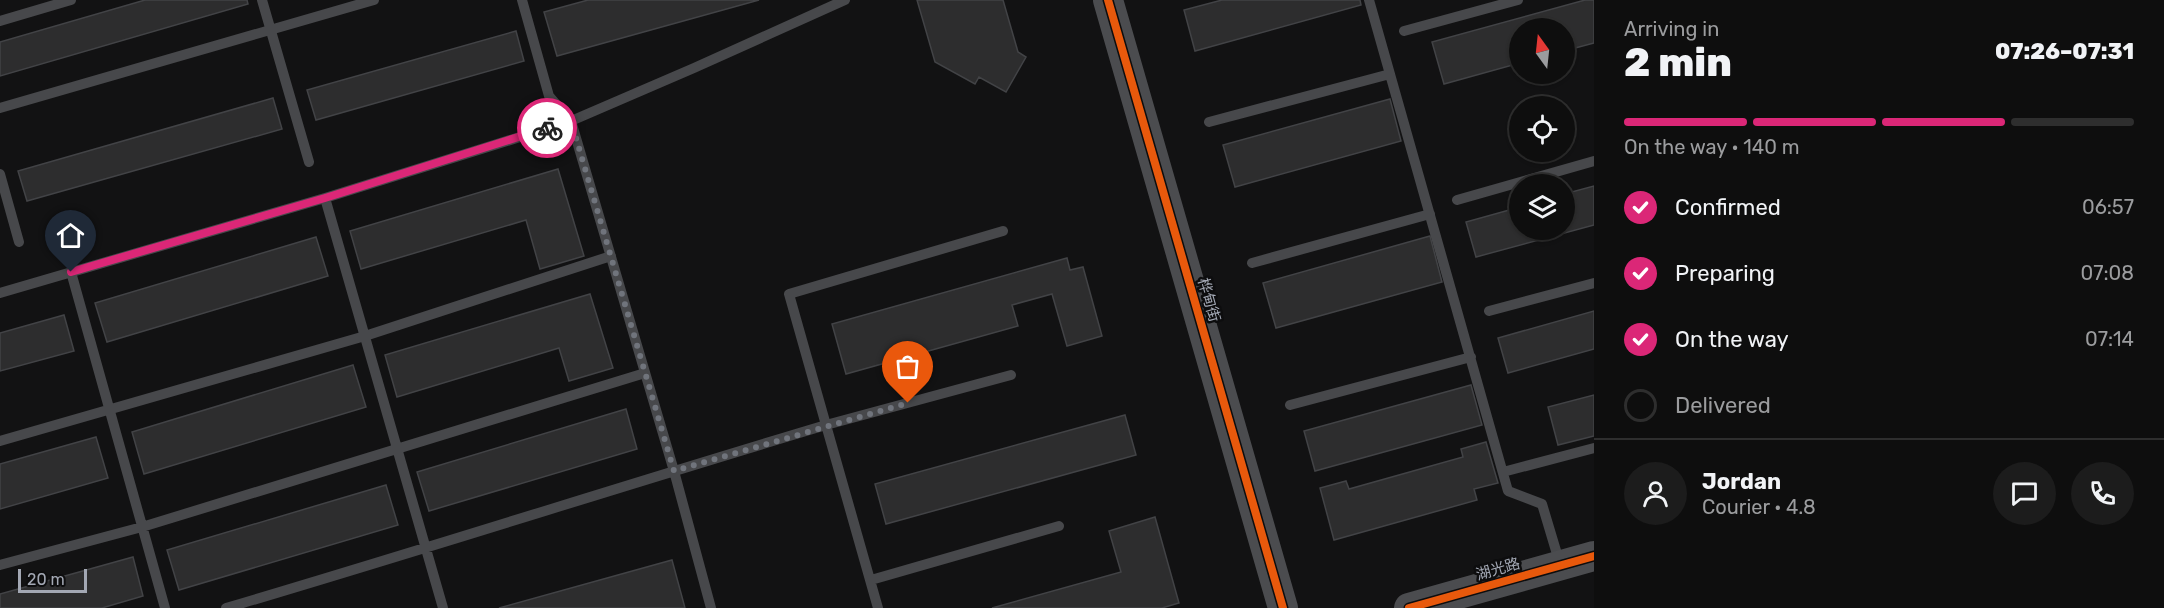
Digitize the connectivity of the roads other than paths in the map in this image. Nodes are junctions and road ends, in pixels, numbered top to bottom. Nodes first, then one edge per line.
1 (71, 0) edge
2 (262, 0) edge
3 (374, 0) edge
4 (522, 0) edge
5 (845, 0) edge
6 (1108, 0) edge
7 (1369, 0) edge
8 (1518, 0) edge
9 (0, 21) edge
10 (271, 30) junction
11 (1404, 32) dead end
12 (1390, 74) junction
13 (0, 108) edge
14 (571, 121) junction
15 (1209, 122) dead end
16 (1594, 161) edge
17 (309, 162) dead end
18 (0, 174) edge
19 (325, 198) junction
20 (1456, 200) dead end
21 (1430, 214) junction
22 (1004, 231) dead end
23 (19, 242) dead end
24 (611, 256) junction
25 (1252, 263) dead end
26 (71, 272) junction
27 (1594, 283) edge
28 (0, 293) edge
29 (1489, 311) dead end
30 (365, 336) junction
31 (1471, 357) junction
32 (645, 373) junction
33 (1011, 375) dead end
34 (1290, 405) dead end
35 (110, 410) junction
36 (826, 425) junction
37 (0, 441) edge
38 (1594, 448) edge
39 (398, 450) junction
40 (674, 471) junction
41 (1503, 472) junction
42 (1059, 526) dead end
43 (142, 527) junction
44 (426, 549) junction
45 (1594, 556) edge
46 (1561, 565) junction
47 (0, 566) edge
48 (871, 580) junction
49 (165, 608) edge
50 (226, 608) edge
51 (443, 608) edge
52 (711, 608) edge
53 (878, 608) edge
54 (1283, 608) edge
55 (1409, 608) edge

1 - 9 lane
2 - 10 lane
3 - 10 lane
4 - 14 lane
5 - 14 lane
6 - 54 street, 桦甸街
7 - 12 lane
8 - 11 lane
10 - 13 lane
10 - 17 lane
12 - 15 lane
12 - 21 lane
14 - 19 lane
14 - 24 lane
16 - 20 lane
18 - 23 lane
19 - 26 lane
19 - 30 lane
21 - 25 lane
21 - 31 lane
22 - 36 lane
24 - 30 lane
24 - 32 lane
26 - 28 lane
26 - 35 lane
27 - 29 lane
30 - 35 lane
30 - 39 lane
31 - 34 lane
31 - 41 lane
32 - 39 lane
32 - 40 lane
33 - 36 lane
35 - 37 lane
35 - 43 lane
36 - 40 lane
36 - 48 lane
38 - 41 lane
39 - 43 lane
39 - 44 lane
40 - 44 lane
40 - 52 lane
41 - 46 lane
42 - 48 lane
43 - 47 lane
43 - 49 lane
44 - 50 lane
44 - 51 lane
45 - 46 street, 湖光路
46 - 55 street, 湖光路
48 - 53 lane

